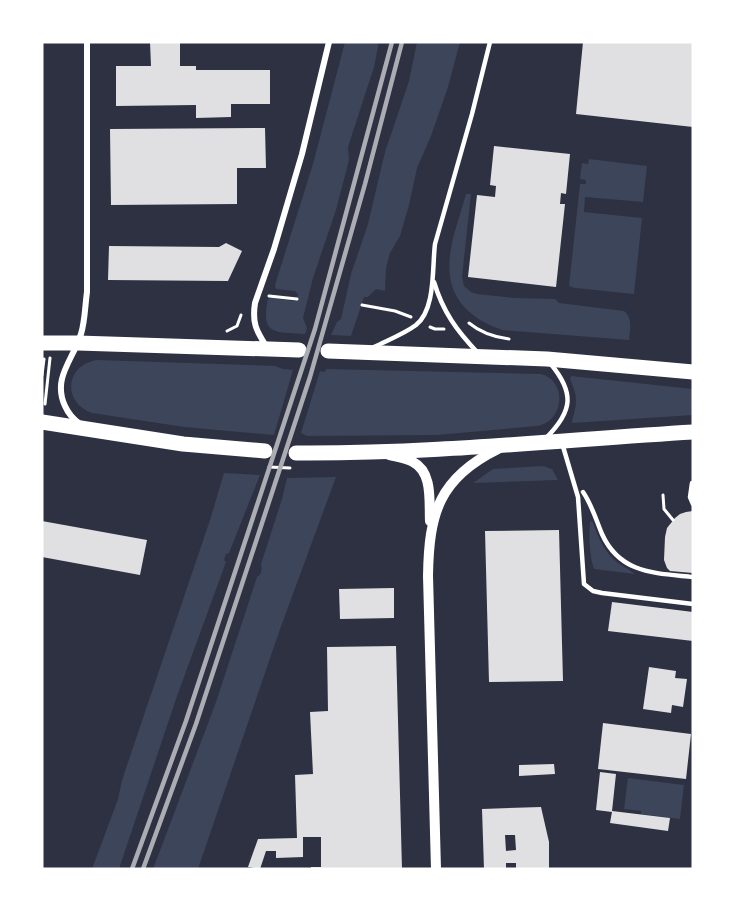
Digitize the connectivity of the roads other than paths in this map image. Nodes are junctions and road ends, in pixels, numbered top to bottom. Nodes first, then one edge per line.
1 (87, 42) edge
2 (328, 42) edge
3 (490, 42) edge
4 (433, 280) junction
5 (78, 342) junction
6 (43, 349) edge
7 (268, 350) junction
8 (299, 350) dead end
9 (328, 351) dead end
10 (359, 352) junction
11 (481, 356) junction
12 (547, 359) junction
13 (693, 372) edge
14 (42, 422) edge
15 (85, 428) junction
16 (693, 432) edge
17 (561, 441) junction
18 (542, 442) junction
19 (505, 445) junction
20 (265, 451) dead end
21 (296, 453) dead end
22 (377, 453) junction
23 (692, 483) edge
24 (583, 492) dead end
25 (693, 504) edge
26 (430, 533) junction
27 (693, 577) edge
28 (693, 604) edge
29 (436, 869) edge

1 - 5 street
2 - 7 street
3 - 4 lane
4 - 10 lane
4 - 11 lane
5 - 6 main road
5 - 7 main road
5 - 15 street
7 - 8 main road
9 - 10 main road
10 - 11 main road
11 - 12 main road
12 - 13 main road
12 - 18 lane
14 - 15 main road
15 - 20 main road
16 - 17 main road
17 - 18 main road
17 - 28 lane
18 - 19 main road
19 - 22 main road
19 - 26 street
21 - 22 main road
22 - 26 street
23 - 25 lane
24 - 27 lane
26 - 29 street

